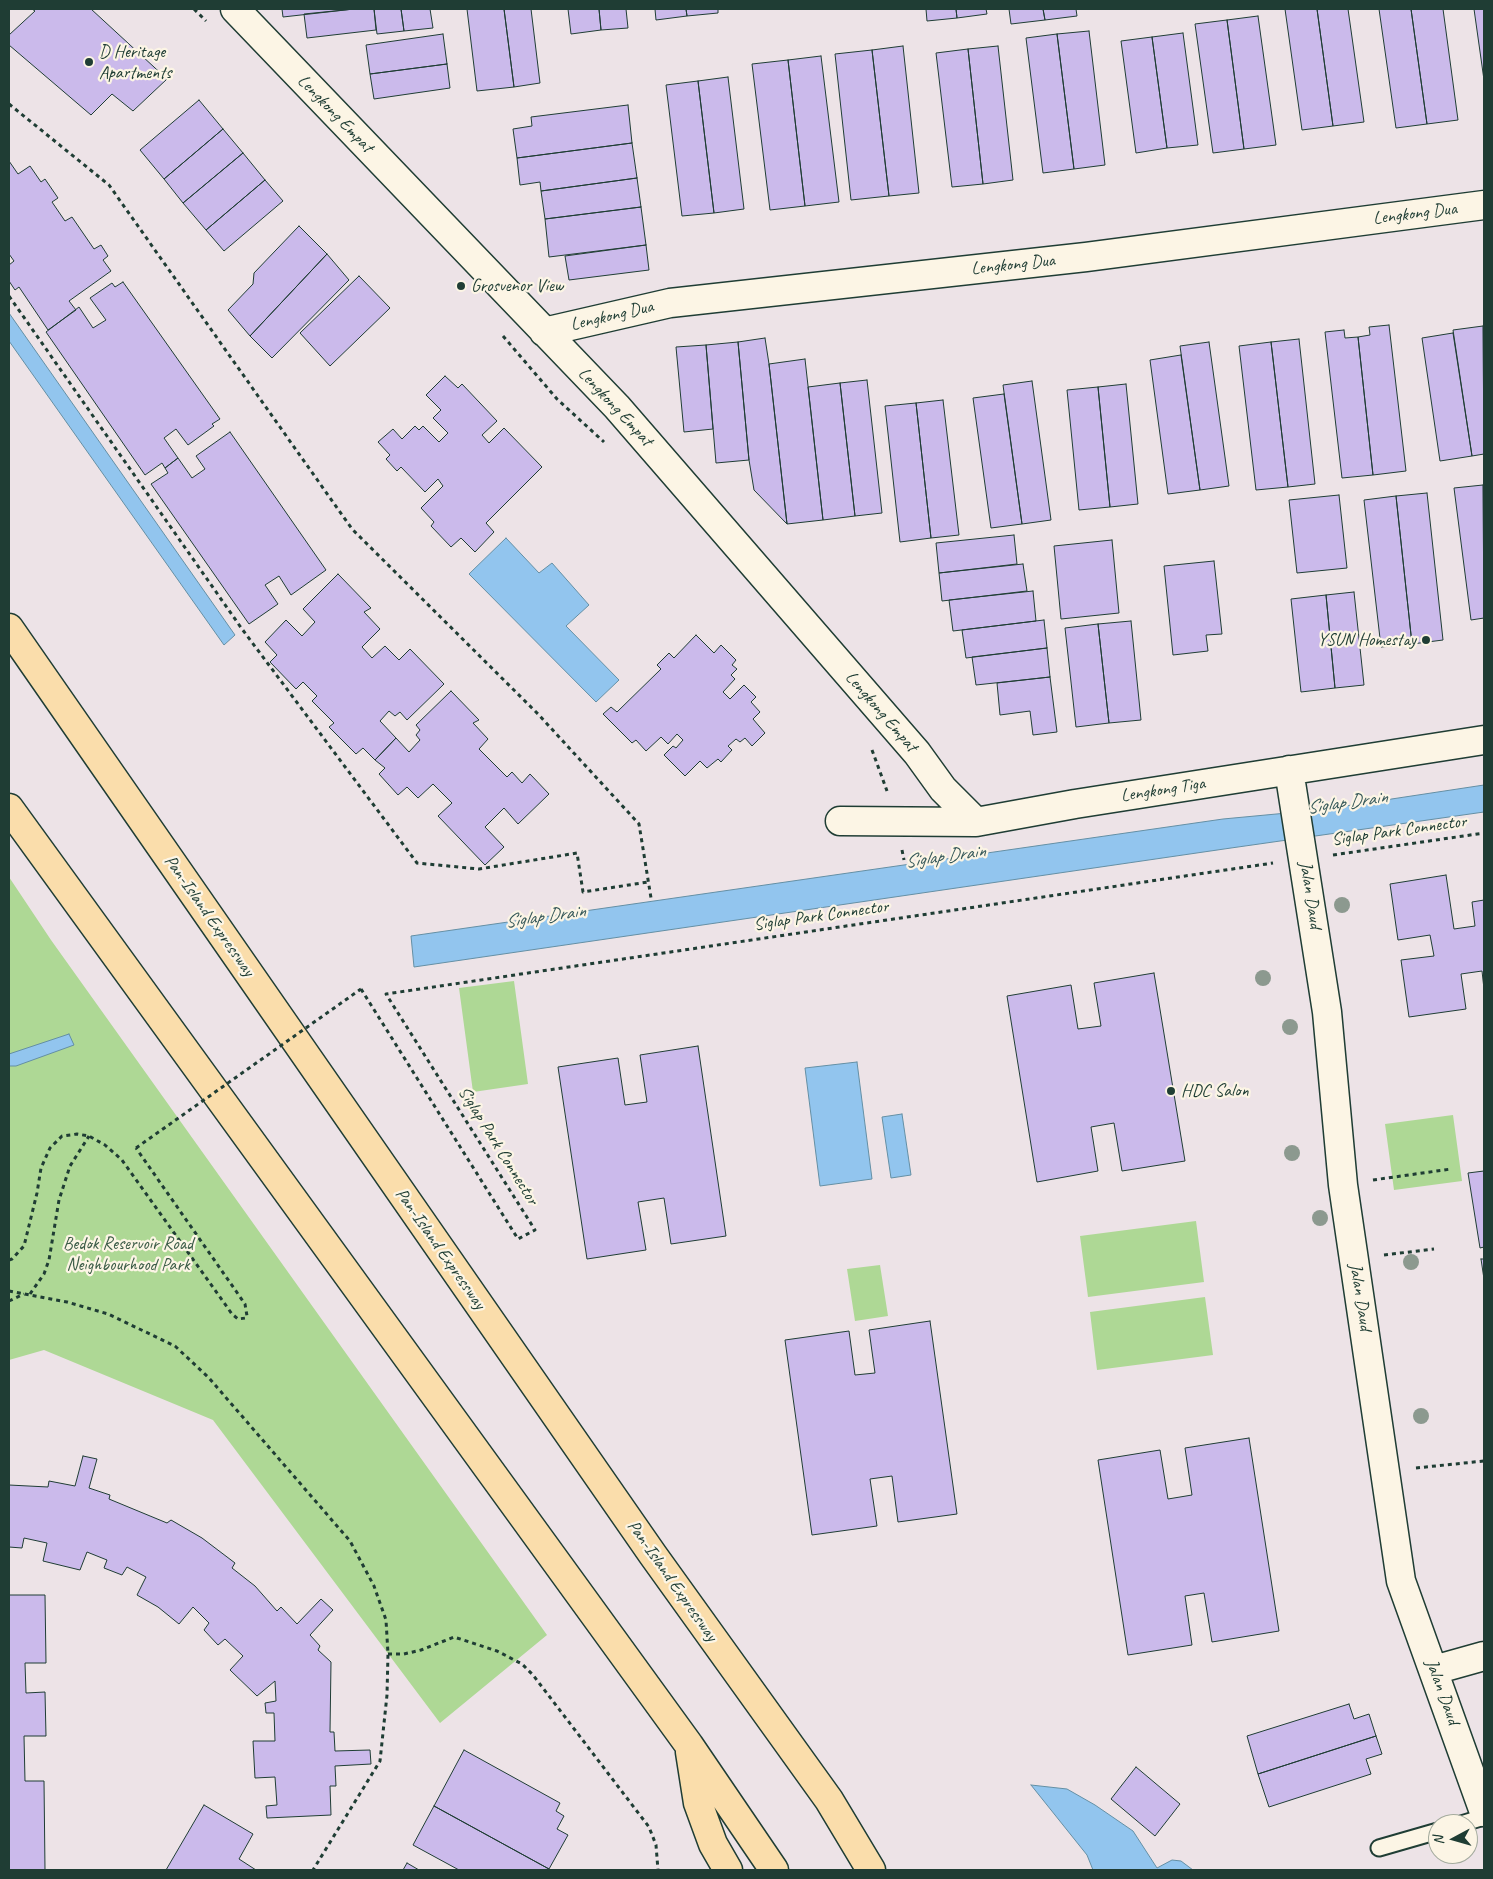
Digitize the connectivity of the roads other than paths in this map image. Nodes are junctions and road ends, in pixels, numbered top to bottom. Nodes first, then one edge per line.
1 (235, 9) edge
2 (1484, 205) edge
3 (544, 332) junction
4 (9, 628) edge
5 (1484, 740) edge
6 (1290, 770) junction
7 (9, 808) edge
8 (840, 821) dead end
9 (976, 822) junction
10 (1484, 1656) edge
11 (1434, 1670) junction
12 (689, 1745) junction
13 (1484, 1812) edge
14 (1428, 1834) edge
15 (1379, 1848) dead end
16 (728, 1870) edge
17 (774, 1870) edge
18 (871, 1870) edge

1 - 3 street, Lengkong Empat
2 - 3 street, Lengkong Dua
3 - 9 street, Lengkong Empat
4 - 18 highway, Pan-Island Expressway
5 - 6 street, Lengkong Tiga
6 - 9 street, Lengkong Tiga
6 - 11 street, Jalan Daud
7 - 12 highway
8 - 9 street, Lengkong Tiga
10 - 11 street
11 - 13 street, Jalan Daud
12 - 16 highway
12 - 17 highway
14 - 15 lane

